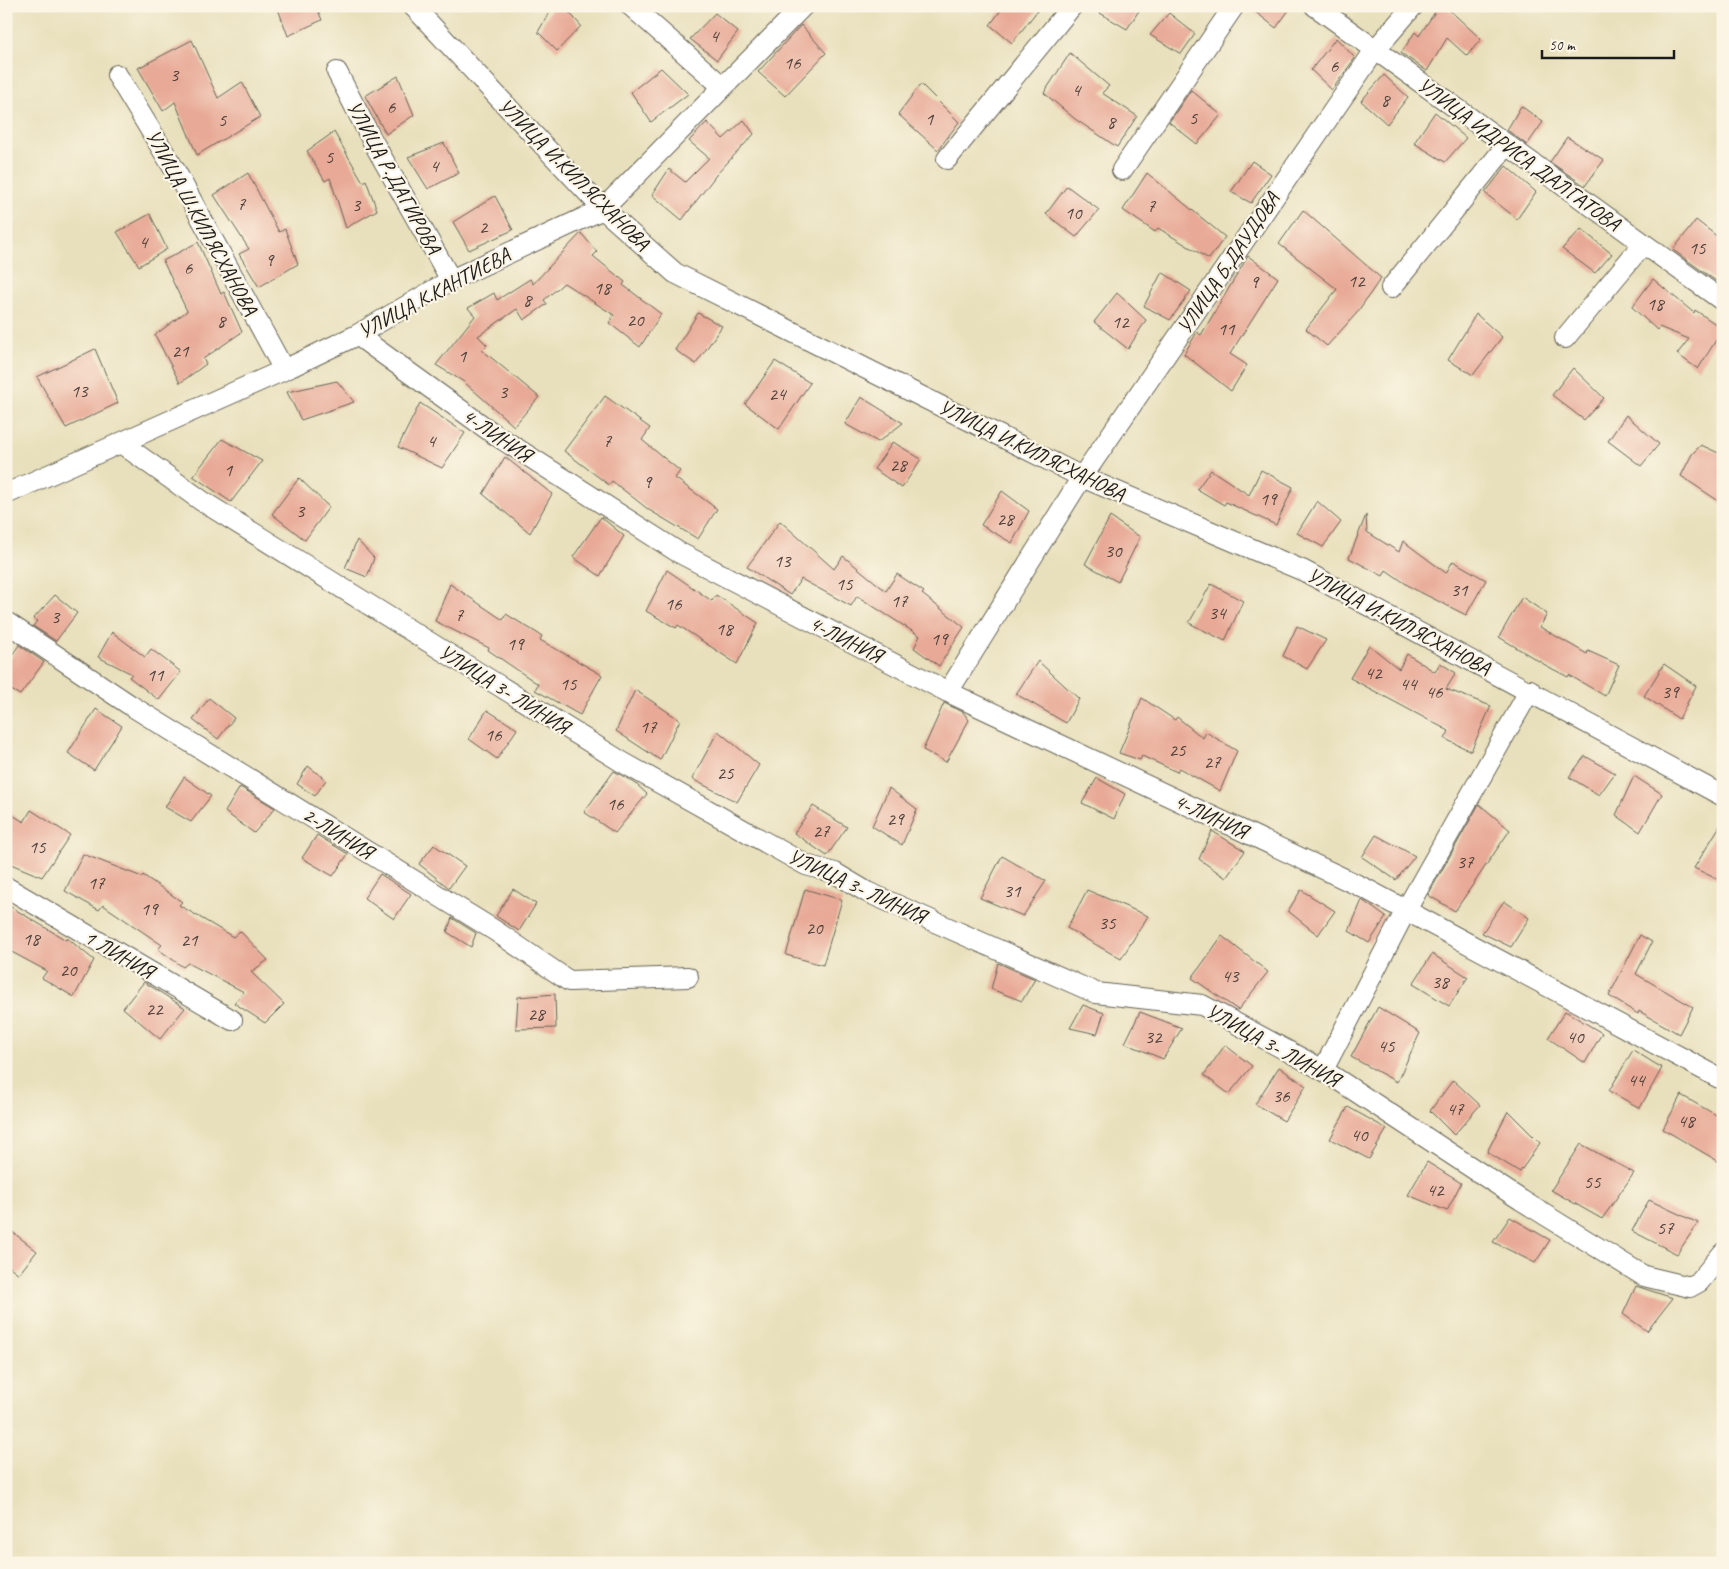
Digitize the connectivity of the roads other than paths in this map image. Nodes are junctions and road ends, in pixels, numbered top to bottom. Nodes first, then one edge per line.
1 (413, 6) edge
2 (631, 6) edge
3 (803, 6) edge
4 (1072, 6) edge
5 (1234, 6) edge
6 (1315, 6) edge
7 (1413, 6) edge
8 (1375, 50) junction
9 (337, 72) dead end
10 (117, 74) dead end
11 (723, 87) junction
12 (1507, 145) junction
13 (947, 160) dead end
14 (1122, 170) dead end
15 (603, 209) junction
16 (1643, 244) junction
17 (452, 280) junction
18 (1391, 288) dead end
19 (1723, 301) edge
20 (357, 335) junction
21 (1565, 338) dead end
22 (284, 370) junction
23 (121, 443) junction
24 (1082, 477) junction
25 (6, 494) edge
26 (6, 622) edge
27 (1530, 690) junction
28 (948, 692) junction
29 (1723, 796) edge
30 (6, 887) edge
31 (1406, 910) junction
32 (688, 978) dead end
33 (232, 1020) dead end
34 (1324, 1070) junction
35 (1723, 1080) edge
36 (1723, 1253) edge

1 - 15 street, УЛИЦА И.КИЛЯСХАНОВА
2 - 11 street
3 - 11 street, УЛИЦА К.КАНТИЕВА
4 - 13 street
5 - 14 street
6 - 8 street, УЛИЦА ИДРИСА ДАЛГАТОВА
7 - 8 street, УЛИЦА Б.ДАУДОВА
8 - 12 street, УЛИЦА ИДРИСА ДАЛГАТОВА
8 - 24 street, УЛИЦА Б.ДАУДОВА
9 - 17 street, УЛИЦА Р.ДАГИРОВА
10 - 22 street, УЛИЦА Ш.КИЛЯСХАНОВА
11 - 15 street, УЛИЦА К.КАНТИЕВА
12 - 16 street, УЛИЦА ИДРИСА ДАЛГАТОВА
12 - 18 street
15 - 17 street, УЛИЦА К.КАНТИЕВА
15 - 24 street, УЛИЦА И.КИЛЯСХАНОВА
16 - 19 street, УЛИЦА ИДРИСА ДАЛГАТОВА
16 - 21 street
17 - 20 street, УЛИЦА К.КАНТИЕВА
20 - 22 street, УЛИЦА К.КАНТИЕВА
20 - 28 street, 4-ЛИНИЯ
22 - 23 street, УЛИЦА К.КАНТИЕВА
23 - 25 street, УЛИЦА К.КАНТИЕВА
23 - 34 street, УЛИЦА 3- ЛИНИЯ
24 - 27 street, УЛИЦА И.КИЛЯСХАНОВА
24 - 28 street, УЛИЦА Б.ДАУДОВА
26 - 32 street, 2-ЛИНИЯ
27 - 29 street, УЛИЦА И.КИЛЯСХАНОВА
27 - 31 street
28 - 31 street, 4-ЛИНИЯ
30 - 33 street, 1 ЛИНИЯ
31 - 34 street
31 - 35 street, 4-ЛИНИЯ
34 - 36 street, УЛИЦА 3- ЛИНИЯ

